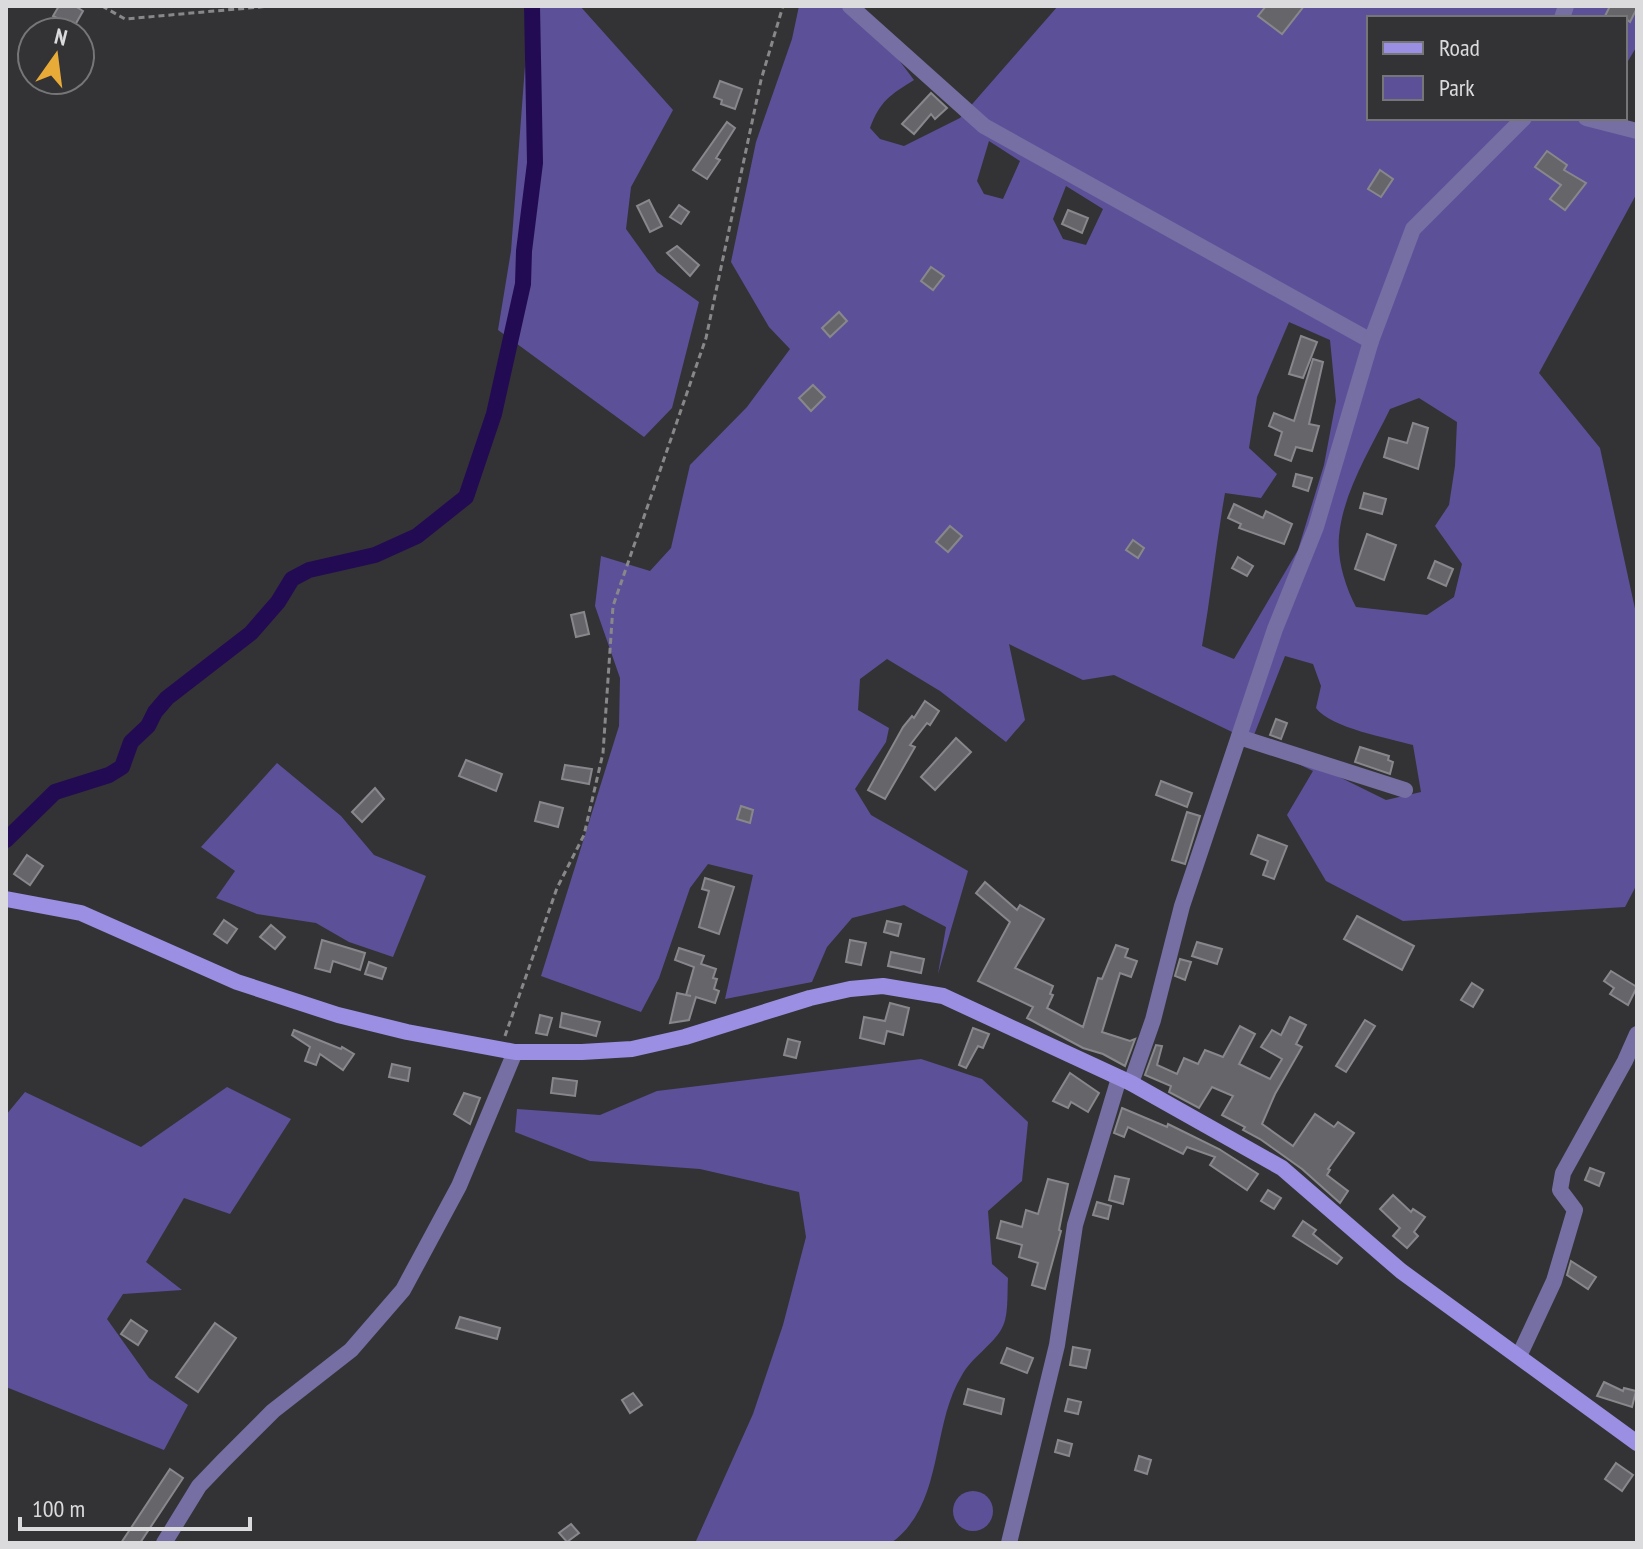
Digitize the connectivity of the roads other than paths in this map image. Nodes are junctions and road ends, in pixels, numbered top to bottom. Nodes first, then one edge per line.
1 (850, 6) edge
2 (1522, 120) edge
3 (1594, 120) edge
4 (1637, 131) edge
5 (1371, 341) junction
6 (1239, 737) junction
7 (1405, 790) dead end
8 (6, 899) edge
9 (1637, 1034) edge
10 (508, 1049) junction
11 (1125, 1081) junction
12 (1519, 1356) junction
13 (1637, 1443) edge
14 (164, 1543) edge
15 (1009, 1543) edge

1 - 5 street
2 - 5 street
3 - 4 street
5 - 6 street
6 - 7 street
6 - 11 street
8 - 10 street
9 - 12 street
10 - 11 street
10 - 14 street
11 - 12 street
11 - 15 street
12 - 13 street

